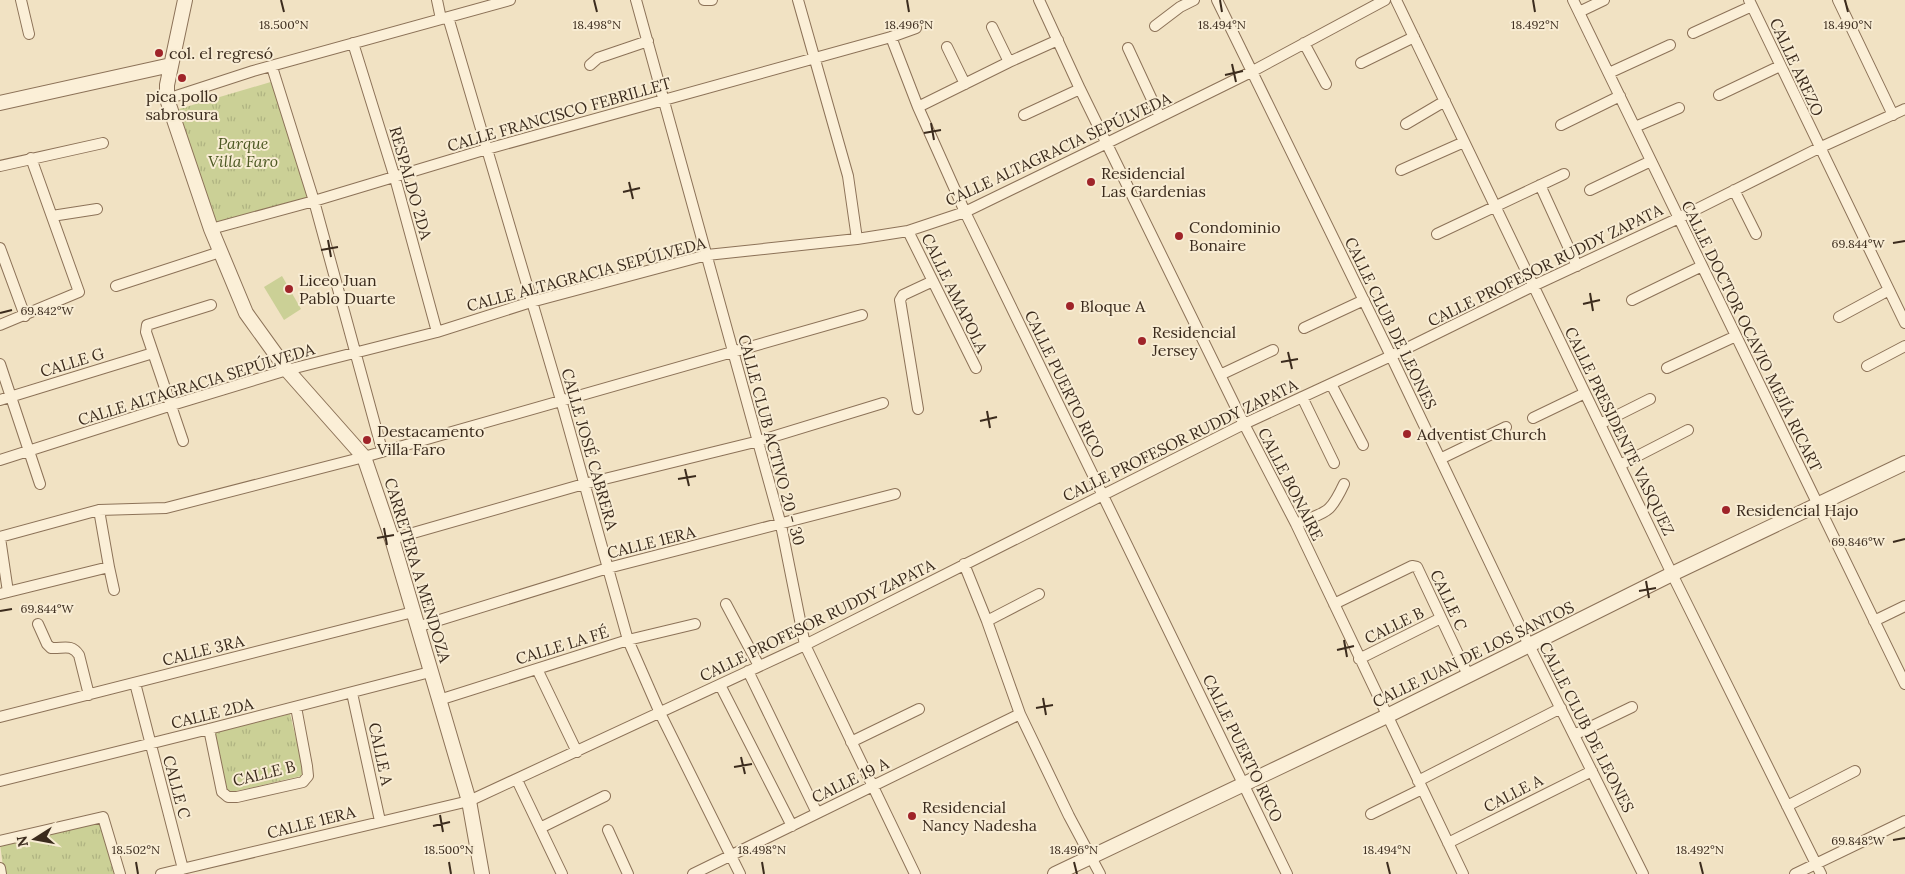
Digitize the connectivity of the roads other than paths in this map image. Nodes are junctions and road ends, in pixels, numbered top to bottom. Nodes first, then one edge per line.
1 (21, 0) edge
2 (185, 0) edge
3 (438, 0) edge
4 (510, 0) edge
5 (636, 0) edge
6 (704, 0) edge
7 (712, 0) edge
8 (798, 0) edge
9 (1039, 0) edge
10 (1194, 0) edge
11 (1217, 0) edge
12 (1385, 0) edge
13 (1396, 0) edge
14 (1573, 0) edge
15 (1604, 0) edge
16 (1838, 0) edge
17 (1750, 3) edge
18 (1579, 12) junction
19 (445, 18) junction
20 (1155, 26) dead end
21 (992, 27) dead end
22 (916, 28) dead end
23 (1694, 33) dead end
24 (29, 34) dead end
25 (891, 37) junction
26 (1414, 37) junction
27 (1058, 40) junction
28 (648, 41) junction
29 (353, 43) junction
30 (1304, 43) junction
31 (1670, 45) dead end
32 (947, 47) dead end
33 (1128, 48) dead end
34 (814, 59) junction
35 (1009, 62) junction
36 (1361, 63) dead end
37 (171, 65) junction
38 (590, 65) dead end
39 (1780, 66) junction
40 (272, 67) junction
41 (1251, 72) junction
42 (1609, 73) junction
43 (965, 84) junction
44 (1326, 84) dead end
45 (1080, 89) junction
46 (1719, 95) dead end
47 (1620, 96) junction
48 (167, 99) junction
49 (665, 100) junction
50 (1445, 101) junction
51 (0, 103) edge
52 (918, 107) junction
53 (1679, 108) dead end
54 (1905, 109) edge
55 (1024, 115) dead end
56 (1893, 115) junction
57 (1160, 117) junction
58 (1406, 124) dead end
59 (1561, 125) dead end
60 (1636, 127) junction
61 (1464, 142) junction
62 (103, 143) dead end
63 (1107, 143) junction
64 (1819, 148) junction
65 (487, 149) junction
66 (31, 158) junction
67 (1652, 160) junction
68 (0, 166) edge
69 (1402, 170) dead end
70 (1564, 174) dead end
71 (395, 178) junction
72 (1540, 185) junction
73 (1590, 190) dead end
74 (1734, 190) junction
75 (314, 201) junction
76 (1495, 207) junction
77 (98, 209) dead end
78 (965, 212) junction
79 (52, 216) junction
80 (1679, 218) junction
81 (210, 230) junction
82 (908, 231) junction
83 (1437, 234) dead end
84 (1756, 234) dead end
85 (857, 239) junction
86 (0, 248) edge
87 (220, 252) junction
88 (707, 255) junction
89 (1577, 266) junction
90 (1702, 266) junction
91 (933, 281) junction
92 (116, 286) dead end
93 (1533, 286) junction
94 (1889, 290) junction
95 (1364, 300) junction
96 (1632, 300) dead end
97 (531, 302) junction
98 (211, 305) dead end
99 (25, 316) junction
100 (862, 316) dead end
101 (1838, 317) dead end
102 (1905, 323) edge
103 (0, 326) edge
104 (1304, 328) dead end
105 (437, 332) junction
106 (1736, 336) junction
107 (1905, 346) edge
108 (1273, 350) dead end
109 (733, 352) junction
110 (153, 353) junction
111 (356, 354) junction
112 (1391, 356) junction
113 (0, 364) edge
114 (1867, 366) dead end
115 (976, 368) dead end
116 (1667, 368) dead end
117 (287, 370) junction
118 (1220, 375) junction
119 (1330, 384) junction
120 (1585, 393) junction
121 (12, 396) junction
122 (1302, 397) junction
123 (1650, 399) dead end
124 (0, 400) edge
125 (561, 400) junction
126 (883, 403) dead end
127 (172, 405) junction
128 (918, 410) dead end
129 (1533, 418) dead end
130 (1244, 424) junction
131 (1600, 424) junction
132 (1506, 427) dead end
133 (1688, 430) dead end
134 (183, 441) dead end
135 (759, 441) junction
136 (1363, 445) dead end
137 (382, 450) junction
138 (29, 451) junction
139 (364, 457) junction
140 (1440, 459) junction
141 (0, 460) edge
142 (1334, 463) dead end
143 (1905, 463) edge
144 (1620, 465) junction
145 (40, 484) dead end
146 (584, 484) junction
147 (1344, 484) dead end
148 (895, 494) dead end
149 (1102, 495) junction
150 (1817, 504) junction
151 (99, 510) junction
152 (1296, 524) junction
153 (781, 525) junction
154 (0, 537) edge
155 (392, 539) junction
156 (964, 564) junction
157 (110, 566) junction
158 (608, 568) junction
159 (1672, 574) junction
160 (114, 590) dead end
161 (4, 593) edge
162 (1039, 594) dead end
163 (726, 604) dead end
164 (1334, 604) junction
165 (1905, 606) edge
166 (413, 612) junction
167 (1441, 618) junction
168 (987, 621) junction
169 (1874, 621) junction
170 (38, 624) dead end
171 (695, 624) dead end
172 (417, 627) junction
173 (628, 640) junction
174 (805, 645) junction
175 (1530, 645) junction
176 (1359, 659) junction
177 (759, 666) junction
178 (537, 669) junction
179 (748, 671) junction
180 (430, 672) junction
181 (1468, 675) junction
182 (135, 683) junction
183 (1905, 684) edge
184 (720, 685) junction
185 (352, 693) junction
186 (88, 695) junction
187 (439, 700) junction
188 (296, 707) junction
189 (1632, 707) dead end
190 (1561, 708) junction
191 (919, 709) dead end
192 (660, 713) junction
193 (1020, 714) junction
194 (0, 715) edge
195 (1387, 716) junction
196 (209, 729) junction
197 (1574, 735) junction
198 (851, 742) junction
199 (151, 744) junction
200 (577, 752) junction
201 (1855, 770) dead end
202 (1592, 771) junction
203 (517, 780) junction
204 (0, 781) edge
205 (1244, 783) junction
206 (1420, 785) junction
207 (872, 786) junction
208 (605, 796) dead end
209 (469, 801) junction
210 (1787, 806) junction
211 (817, 813) junction
212 (1371, 814) dead end
213 (380, 821) junction
214 (1905, 821) edge
215 (792, 826) junction
216 (540, 828) junction
217 (608, 830) dead end
218 (0, 841) edge
219 (1448, 843) junction
220 (730, 854) junction
221 (1090, 857) junction
222 (0, 868) edge
223 (183, 869) junction
224 (1818, 869) edge
225 (1, 874) edge
226 (120, 874) edge
227 (161, 874) edge
228 (482, 874) edge
229 (562, 874) edge
230 (628, 874) edge
231 (693, 874) edge
232 (740, 874) edge
233 (915, 874) edge
234 (1055, 874) edge
235 (1100, 874) edge
236 (1287, 874) edge
237 (1463, 874) edge
238 (1643, 874) edge
239 (1795, 874) edge

1 - 24 street
2 - 37 street, CARRETERA A MENDOZA
3 - 19 street, CALLE JOSÉ CABRERA
4 - 19 street
5 - 28 street, CALLE CLUB ACTIVO 20 - 30
6 - 7 street
8 - 34 street
9 - 27 street, CALLE BONAIRE
10 - 20 street
11 - 41 street, CALLE CLUB DE LEONES
12 - 30 street, CALLE ALTAGRACIA SEPÚLVEDA
13 - 26 street, CALLE PRESIDENTE VASQUEZ
14 - 18 street, CALLE DOCTOR OCAVIO MEJÍA RICART
15 - 18 street
16 - 56 street
17 - 23 street
17 - 39 street, CALLE AREZO
18 - 42 street, CALLE DOCTOR OCAVIO MEJÍA RICART
19 - 29 street
19 - 65 street, CALLE JOSÉ CABRERA
21 - 35 street
22 - 25 street, CALLE FRANCISCO FEBRILLET
25 - 34 street, CALLE FRANCISCO FEBRILLET
25 - 52 street, CALLE PUERTO RICO
26 - 36 street
26 - 50 street, CALLE PRESIDENTE VASQUEZ
27 - 35 street
27 - 45 street, CALLE BONAIRE
28 - 38 street
28 - 49 street, CALLE CLUB ACTIVO 20 - 30
29 - 40 street
29 - 71 street, RESPALDO 2DA
30 - 41 street, CALLE ALTAGRACIA SEPÚLVEDA
30 - 44 street
31 - 42 street
32 - 43 street
33 - 57 street
34 - 49 street, CALLE FRANCISCO FEBRILLET
34 - 85 street
35 - 43 street
37 - 48 street, CARRETERA A MENDOZA
37 - 51 street
39 - 46 street
39 - 64 street, CALLE AREZO
40 - 48 street
40 - 75 street
41 - 57 street, CALLE ALTAGRACIA SEPÚLVEDA
41 - 95 street, CALLE CLUB DE LEONES
42 - 47 street, CALLE DOCTOR OCAVIO MEJÍA RICART
43 - 52 street
45 - 55 street
45 - 63 street, CALLE BONAIRE
47 - 59 street
47 - 60 street, CALLE DOCTOR OCAVIO MEJÍA RICART
48 - 81 street, CARRETERA A MENDOZA
49 - 65 street, CALLE FRANCISCO FEBRILLET
49 - 88 street, CALLE CLUB ACTIVO 20 - 30
50 - 58 street
50 - 61 street, CALLE PRESIDENTE VASQUEZ
52 - 78 street, CALLE PUERTO RICO
53 - 60 street
54 - 56 street, CALLE PROFESOR RUDDY ZAPATA
56 - 64 street, CALLE PROFESOR RUDDY ZAPATA
57 - 63 street, CALLE ALTAGRACIA SEPÚLVEDA
60 - 67 street, CALLE DOCTOR OCAVIO MEJÍA RICART
61 - 69 street
61 - 76 street, CALLE PRESIDENTE VASQUEZ
62 - 66 street
63 - 78 street, CALLE ALTAGRACIA SEPÚLVEDA
63 - 118 street, CALLE BONAIRE
64 - 74 street, CALLE PROFESOR RUDDY ZAPATA
64 - 94 street, CALLE AREZO
65 - 71 street, CALLE FRANCISCO FEBRILLET
65 - 97 street, CALLE JOSÉ CABRERA
66 - 68 street
66 - 79 street
67 - 73 street
67 - 80 street, CALLE DOCTOR OCAVIO MEJÍA RICART
70 - 72 street
71 - 75 street, CALLE FRANCISCO FEBRILLET
71 - 105 street, RESPALDO 2DA
72 - 76 street
72 - 89 street
74 - 80 street, CALLE PROFESOR RUDDY ZAPATA
74 - 84 street
75 - 81 street, CALLE FRANCISCO FEBRILLET
75 - 111 street
76 - 83 street
76 - 93 street, CALLE PRESIDENTE VASQUEZ
77 - 79 street
78 - 82 street, CALLE ALTAGRACIA SEPÚLVEDA
78 - 149 street, CALLE PUERTO RICO
79 - 99 street
80 - 89 street, CALLE PROFESOR RUDDY ZAPATA
80 - 90 street, CALLE DOCTOR OCAVIO MEJÍA RICART
81 - 87 street, CARRETERA A MENDOZA
82 - 85 street, CALLE ALTAGRACIA SEPÚLVEDA
82 - 91 street, CALLE AMAPOLA
85 - 88 street, CALLE ALTAGRACIA SEPÚLVEDA
86 - 99 street
87 - 92 street
87 - 117 street, CARRETERA A MENDOZA
88 - 97 street, CALLE ALTAGRACIA SEPÚLVEDA
88 - 109 street, CALLE CLUB ACTIVO 20 - 30
89 - 93 street, CALLE PROFESOR RUDDY ZAPATA
90 - 96 street
90 - 106 street, CALLE DOCTOR OCAVIO MEJÍA RICART
91 - 115 street, CALLE AMAPOLA
91 - 128 street
93 - 112 street, CALLE PROFESOR RUDDY ZAPATA
93 - 120 street, CALLE PRESIDENTE VASQUEZ
94 - 101 street
94 - 102 street, CALLE AREZO
95 - 104 street
95 - 112 street, CALLE CLUB DE LEONES
97 - 105 street, CALLE ALTAGRACIA SEPÚLVEDA
97 - 125 street, CALLE JOSÉ CABRERA
98 - 110 street
99 - 103 street
100 - 109 street
105 - 111 street, CALLE ALTAGRACIA SEPÚLVEDA
106 - 116 street
106 - 150 street, CALLE DOCTOR OCAVIO MEJÍA RICART
107 - 114 street
108 - 118 street
109 - 125 street
109 - 135 street, CALLE CLUB ACTIVO 20 - 30
110 - 121 street, CALLE G
110 - 127 street
111 - 117 street, CALLE ALTAGRACIA SEPÚLVEDA
111 - 137 street
112 - 119 street, CALLE PROFESOR RUDDY ZAPATA
112 - 140 street, CALLE CLUB DE LEONES
113 - 121 street
117 - 127 street, CALLE ALTAGRACIA SEPÚLVEDA
117 - 139 street, CARRETERA A MENDOZA
118 - 130 street, CALLE BONAIRE
119 - 122 street, CALLE PROFESOR RUDDY ZAPATA
119 - 136 street
120 - 129 street
120 - 131 street, CALLE PRESIDENTE VASQUEZ
121 - 124 street, CALLE G
121 - 138 street
122 - 130 street, CALLE PROFESOR RUDDY ZAPATA
122 - 142 street
123 - 131 street
125 - 137 street
125 - 146 street, CALLE JOSÉ CABRERA
126 - 135 street
127 - 134 street
127 - 138 street, CALLE ALTAGRACIA SEPÚLVEDA
130 - 149 street, CALLE PROFESOR RUDDY ZAPATA
130 - 152 street, CALLE BONAIRE
131 - 144 street, CALLE PRESIDENTE VASQUEZ
132 - 140 street
133 - 144 street
135 - 146 street
135 - 153 street, CALLE CLUB ACTIVO 20 - 30
137 - 139 street
138 - 141 street, CALLE ALTAGRACIA SEPÚLVEDA
138 - 145 street
139 - 151 street
139 - 155 street, CARRETERA A MENDOZA
140 - 175 street, CALLE CLUB DE LEONES
143 - 150 street, CALLE JUAN DE LOS SANTOS
144 - 159 street, CALLE PRESIDENTE VASQUEZ
146 - 155 street
146 - 158 street, CALLE JOSÉ CABRERA
147 - 152 street
148 - 153 street, CALLE 1ERA
149 - 156 street, CALLE PROFESOR RUDDY ZAPATA
149 - 205 street, CALLE PUERTO RICO
150 - 159 street, CALLE JUAN DE LOS SANTOS
150 - 169 street, CALLE DOCTOR OCAVIO MEJÍA RICART
151 - 154 street
151 - 157 street
152 - 164 street, CALLE BONAIRE
153 - 158 street, CALLE 1ERA
153 - 174 street, CALLE CLUB ACTIVO 20 - 30
154 - 161 street
155 - 166 street, CARRETERA A MENDOZA
156 - 168 street
156 - 174 street, CALLE PROFESOR RUDDY ZAPATA
157 - 160 street
157 - 161 street
158 - 172 street, CALLE 1ERA
158 - 173 street, CALLE JOSÉ CABRERA
159 - 175 street, CALLE JUAN DE LOS SANTOS
159 - 210 street, CALLE PRESIDENTE VASQUEZ
162 - 168 street
163 - 177 street
164 - 167 street, CALLE C
164 - 176 street, CALLE BONAIRE
165 - 169 street
166 - 172 street, CARRETERA A MENDOZA
166 - 182 street, CALLE 3RA
167 - 176 street, CALLE B
167 - 181 street, CALLE C
168 - 193 street
169 - 183 street, CALLE DOCTOR OCAVIO MEJÍA RICART
170 - 186 street
171 - 173 street, CALLE LA FÉ
172 - 180 street, CARRETERA A MENDOZA
173 - 178 street, CALLE LA FÉ
173 - 192 street, CALLE JOSÉ CABRERA
174 - 177 street, CALLE PROFESOR RUDDY ZAPATA
174 - 198 street, CALLE CLUB ACTIVO 20 - 30
175 - 181 street, CALLE JUAN DE LOS SANTOS
175 - 190 street, CALLE CLUB DE LEONES
176 - 195 street, CALLE BONAIRE
177 - 179 street, CALLE PROFESOR RUDDY ZAPATA
178 - 187 street, CALLE LA FÉ
178 - 200 street
179 - 184 street, CALLE PROFESOR RUDDY ZAPATA
179 - 211 street
180 - 185 street, CALLE 2DA
180 - 187 street, CARRETERA A MENDOZA
181 - 195 street, CALLE JUAN DE LOS SANTOS
182 - 186 street, CALLE 3RA
182 - 199 street, CALLE C
184 - 192 street, CALLE PROFESOR RUDDY ZAPATA
184 - 215 street
185 - 188 street, CALLE 2DA
185 - 213 street, CALLE A
186 - 194 street, CALLE 3RA
187 - 209 street, CARRETERA A MENDOZA
188 - 196 street, CALLE 2DA
188 - 196 street, CALLE B
189 - 197 street
190 - 197 street, CALLE CLUB DE LEONES
190 - 206 street
191 - 198 street
192 - 200 street, CALLE PROFESOR RUDDY ZAPATA
192 - 220 street, CALLE JOSÉ CABRERA
193 - 207 street, CALLE 19 A
193 - 221 street
195 - 205 street, CALLE JUAN DE LOS SANTOS
195 - 206 street, CALLE BONAIRE
196 - 199 street, CALLE 2DA
197 - 202 street, CALLE CLUB DE LEONES
198 - 207 street, CALLE CLUB ACTIVO 20 - 30
199 - 204 street, CALLE 2DA
199 - 223 street, CALLE C
200 - 203 street, CALLE PROFESOR RUDDY ZAPATA
201 - 210 street
202 - 219 street, CALLE A
202 - 238 street, CALLE CLUB DE LEONES
203 - 209 street, CALLE PROFESOR RUDDY ZAPATA
203 - 216 street
205 - 221 street, CALLE JUAN DE LOS SANTOS
205 - 236 street, CALLE PUERTO RICO
206 - 212 street
206 - 219 street, CALLE BONAIRE
207 - 211 street, CALLE 19 A
207 - 233 street, CALLE CLUB ACTIVO 20 - 30
208 - 216 street
209 - 213 street, CALLE 1ERA
209 - 228 street, CARRETERA A MENDOZA
210 - 224 street, CALLE PRESIDENTE VASQUEZ
211 - 215 street, CALLE 19 A
213 - 223 street, CALLE 1ERA
214 - 224 street
215 - 220 street, CALLE 19 A
216 - 229 street
217 - 230 street
218 - 226 street
219 - 237 street, CALLE BONAIRE
220 - 231 street, CALLE 19 A
220 - 232 street, CALLE JOSÉ CABRERA
221 - 234 street, CALLE JUAN DE LOS SANTOS
221 - 235 street
222 - 225 street
223 - 227 street, CALLE 1ERA
224 - 239 street

